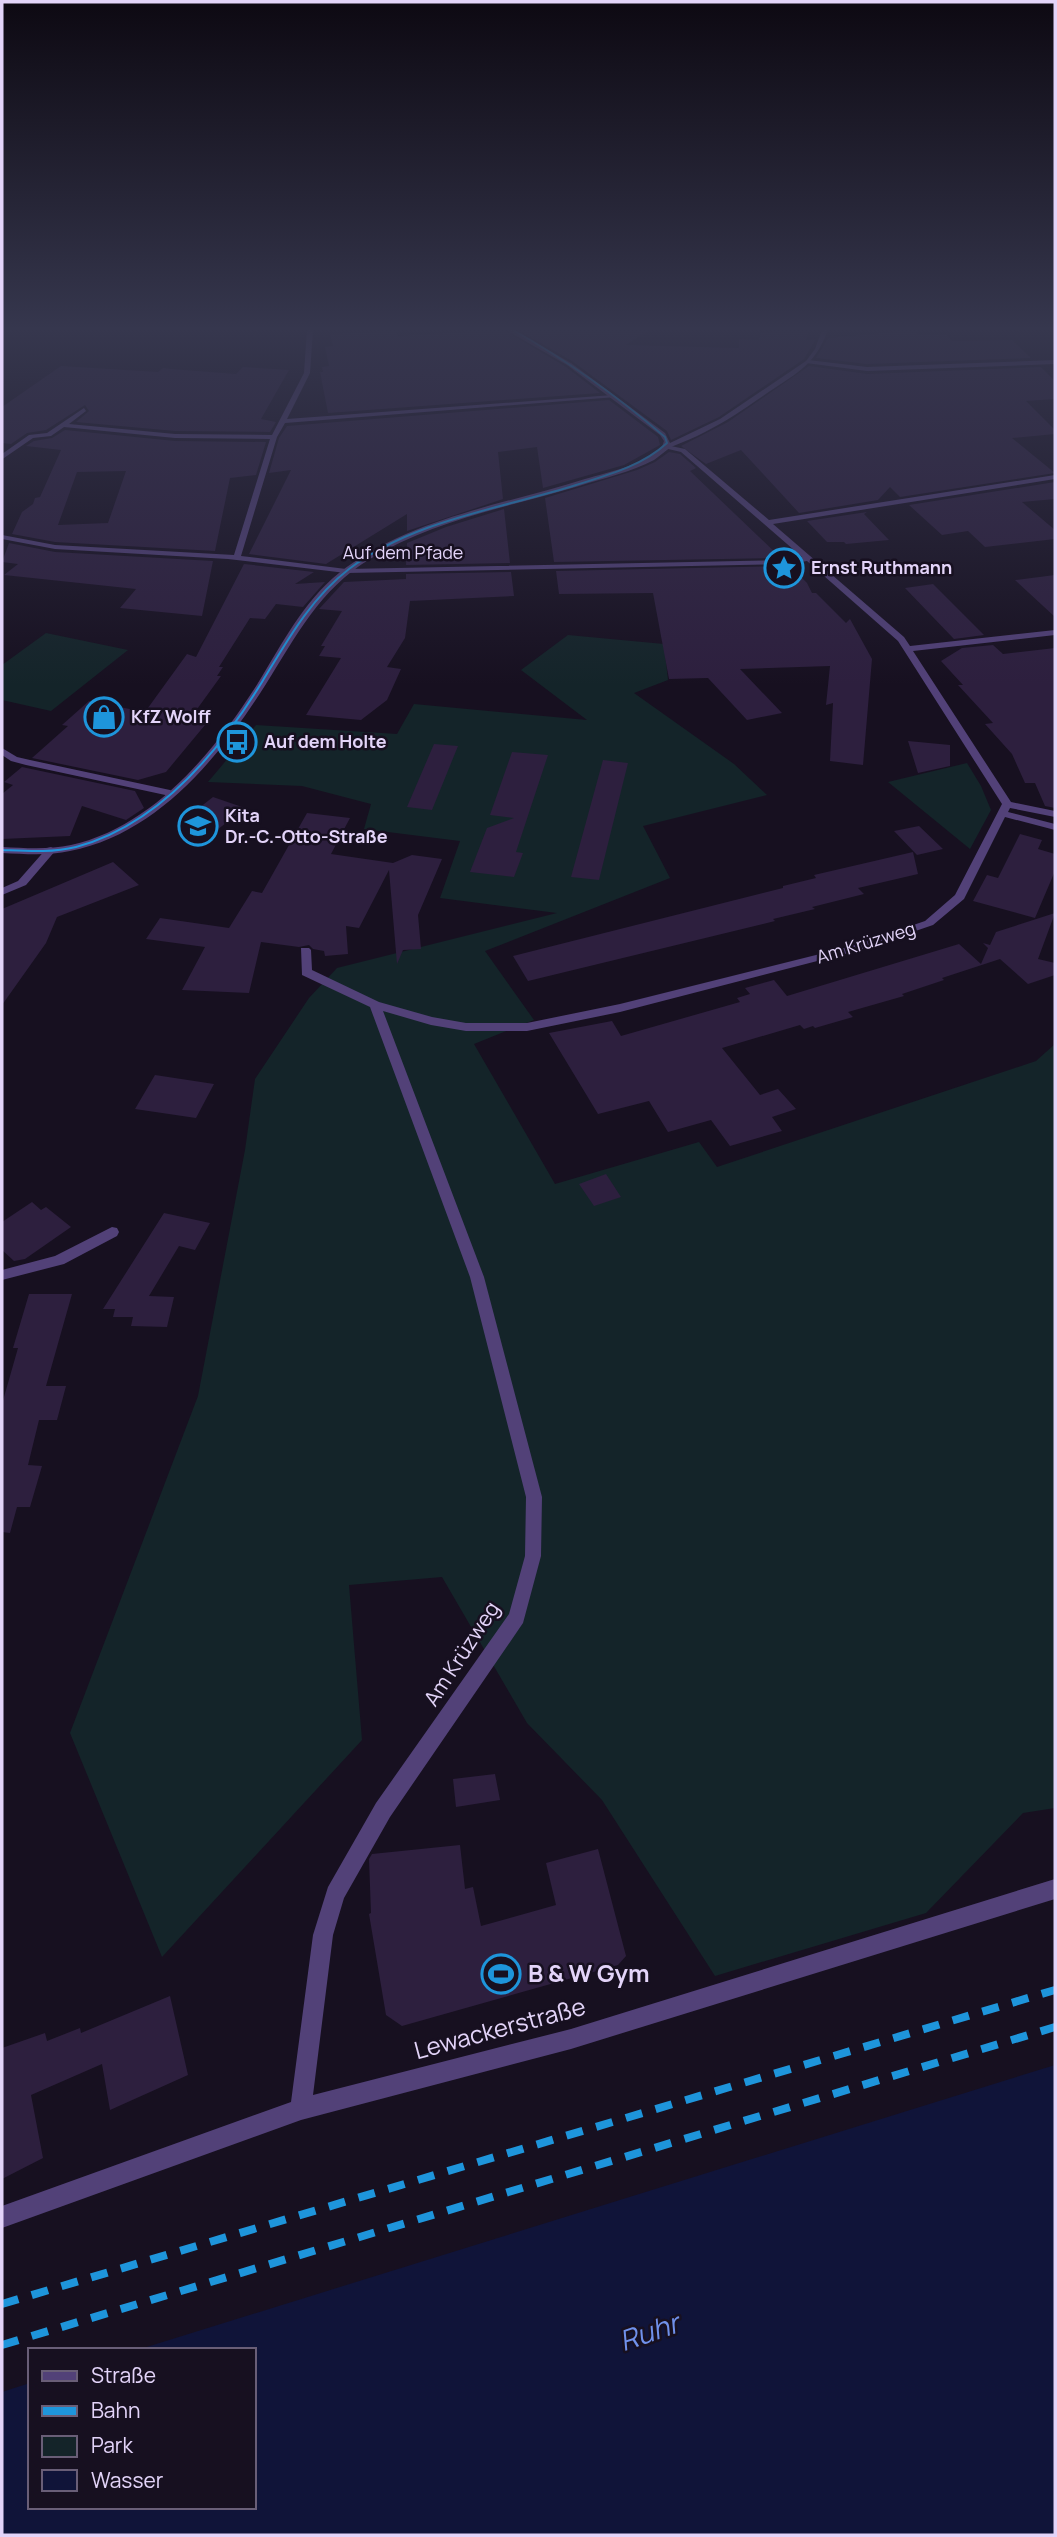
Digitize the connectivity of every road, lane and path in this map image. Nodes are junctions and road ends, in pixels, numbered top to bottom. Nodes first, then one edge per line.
1 (271, 448) edge
2 (664, 448) edge
3 (674, 448) edge
4 (1055, 477) edge
5 (767, 523) junction
6 (2, 537) edge
7 (237, 558) junction
8 (807, 559) junction
9 (346, 571) junction
10 (1055, 632) edge
11 (908, 649) junction
12 (2, 751) edge
13 (170, 793) junction
14 (1006, 809) junction
15 (1055, 814) edge
16 (1055, 827) edge
17 (2, 850) edge
18 (51, 850) junction
19 (2, 892) edge
20 (305, 950) dead end
21 (375, 1006) junction
22 (112, 1232) dead end
23 (2, 1275) edge
24 (1055, 1889) edge
25 (301, 2109) junction
26 (2, 2217) edge

1 - 7 street
2 - 9 street
3 - 5 street
4 - 5 street
5 - 8 street
6 - 7 street, Auf dem Pfade
7 - 9 street, Auf dem Pfade
8 - 9 street, Auf dem Pfade
8 - 11 street
9 - 13 street
10 - 11 street
11 - 14 street
12 - 13 street
13 - 18 street
14 - 15 street
14 - 16 street
14 - 21 street, Am Krüzweg
17 - 18 street
18 - 19 street
20 - 21 street, Am Krüzweg
21 - 25 street, Am Krüzweg
22 - 23 street
24 - 25 street, Lewackerstraße
25 - 26 street, Lewackerstraße

